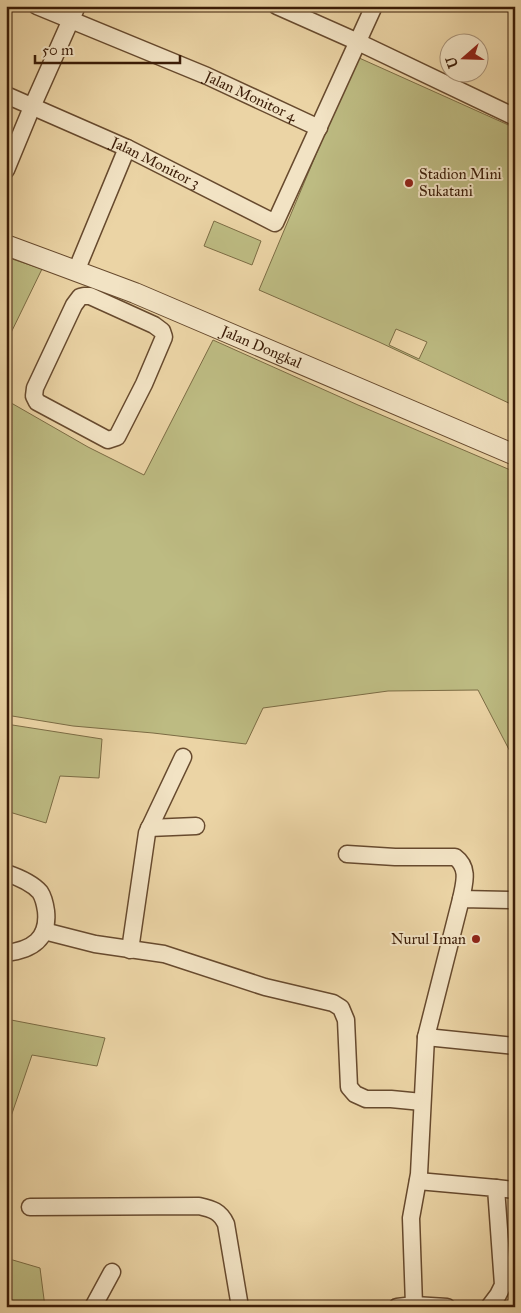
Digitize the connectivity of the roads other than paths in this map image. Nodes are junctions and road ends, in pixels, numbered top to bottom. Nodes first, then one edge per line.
1 (37, 6) edge
2 (277, 6) edge
3 (374, 6) edge
4 (73, 14) edge
5 (358, 42) junction
6 (6, 95) edge
7 (32, 107) junction
8 (515, 117) edge
9 (319, 128) junction
10 (127, 148) junction
11 (6, 170) edge
12 (6, 245) edge
13 (79, 264) dead end
14 (135, 293) junction
15 (129, 313) junction
16 (515, 455) edge
17 (183, 757) dead end
18 (196, 826) dead end
19 (149, 828) junction
20 (347, 854) dead end
21 (6, 872) edge
22 (462, 900) junction
23 (515, 900) edge
24 (44, 931) junction
25 (130, 950) junction
26 (6, 953) edge
27 (426, 1037) junction
28 (515, 1046) edge
29 (422, 1102) junction
30 (418, 1182) junction
31 (496, 1188) junction
32 (515, 1190) edge
33 (30, 1207) dead end
34 (112, 1272) dead end
35 (414, 1305) junction
36 (93, 1307) edge
37 (240, 1307) edge
38 (397, 1307) edge
39 (447, 1307) edge
40 (489, 1307) edge

1 - 4 street, Jalan Monitor 4
2 - 5 street
3 - 5 street
4 - 7 street
4 - 9 street, Jalan Monitor 4
5 - 8 street
5 - 9 street
6 - 7 street, Jalan Monitor 3
7 - 10 street, Jalan Monitor 3
7 - 11 street
9 - 10 street, Jalan Monitor 3
10 - 13 street
12 - 14 street, Jalan Dongkal
14 - 15 street
14 - 16 street, Jalan Dongkal
15 - 15 street
17 - 19 street
18 - 19 street
19 - 25 street
20 - 22 street
21 - 24 street
22 - 23 street
22 - 27 street
24 - 25 street
24 - 26 street
25 - 29 street
27 - 28 street
27 - 29 street
29 - 30 street
30 - 31 street
30 - 35 street
31 - 32 street
31 - 40 street
33 - 37 street
34 - 36 street
35 - 38 street
35 - 39 street

